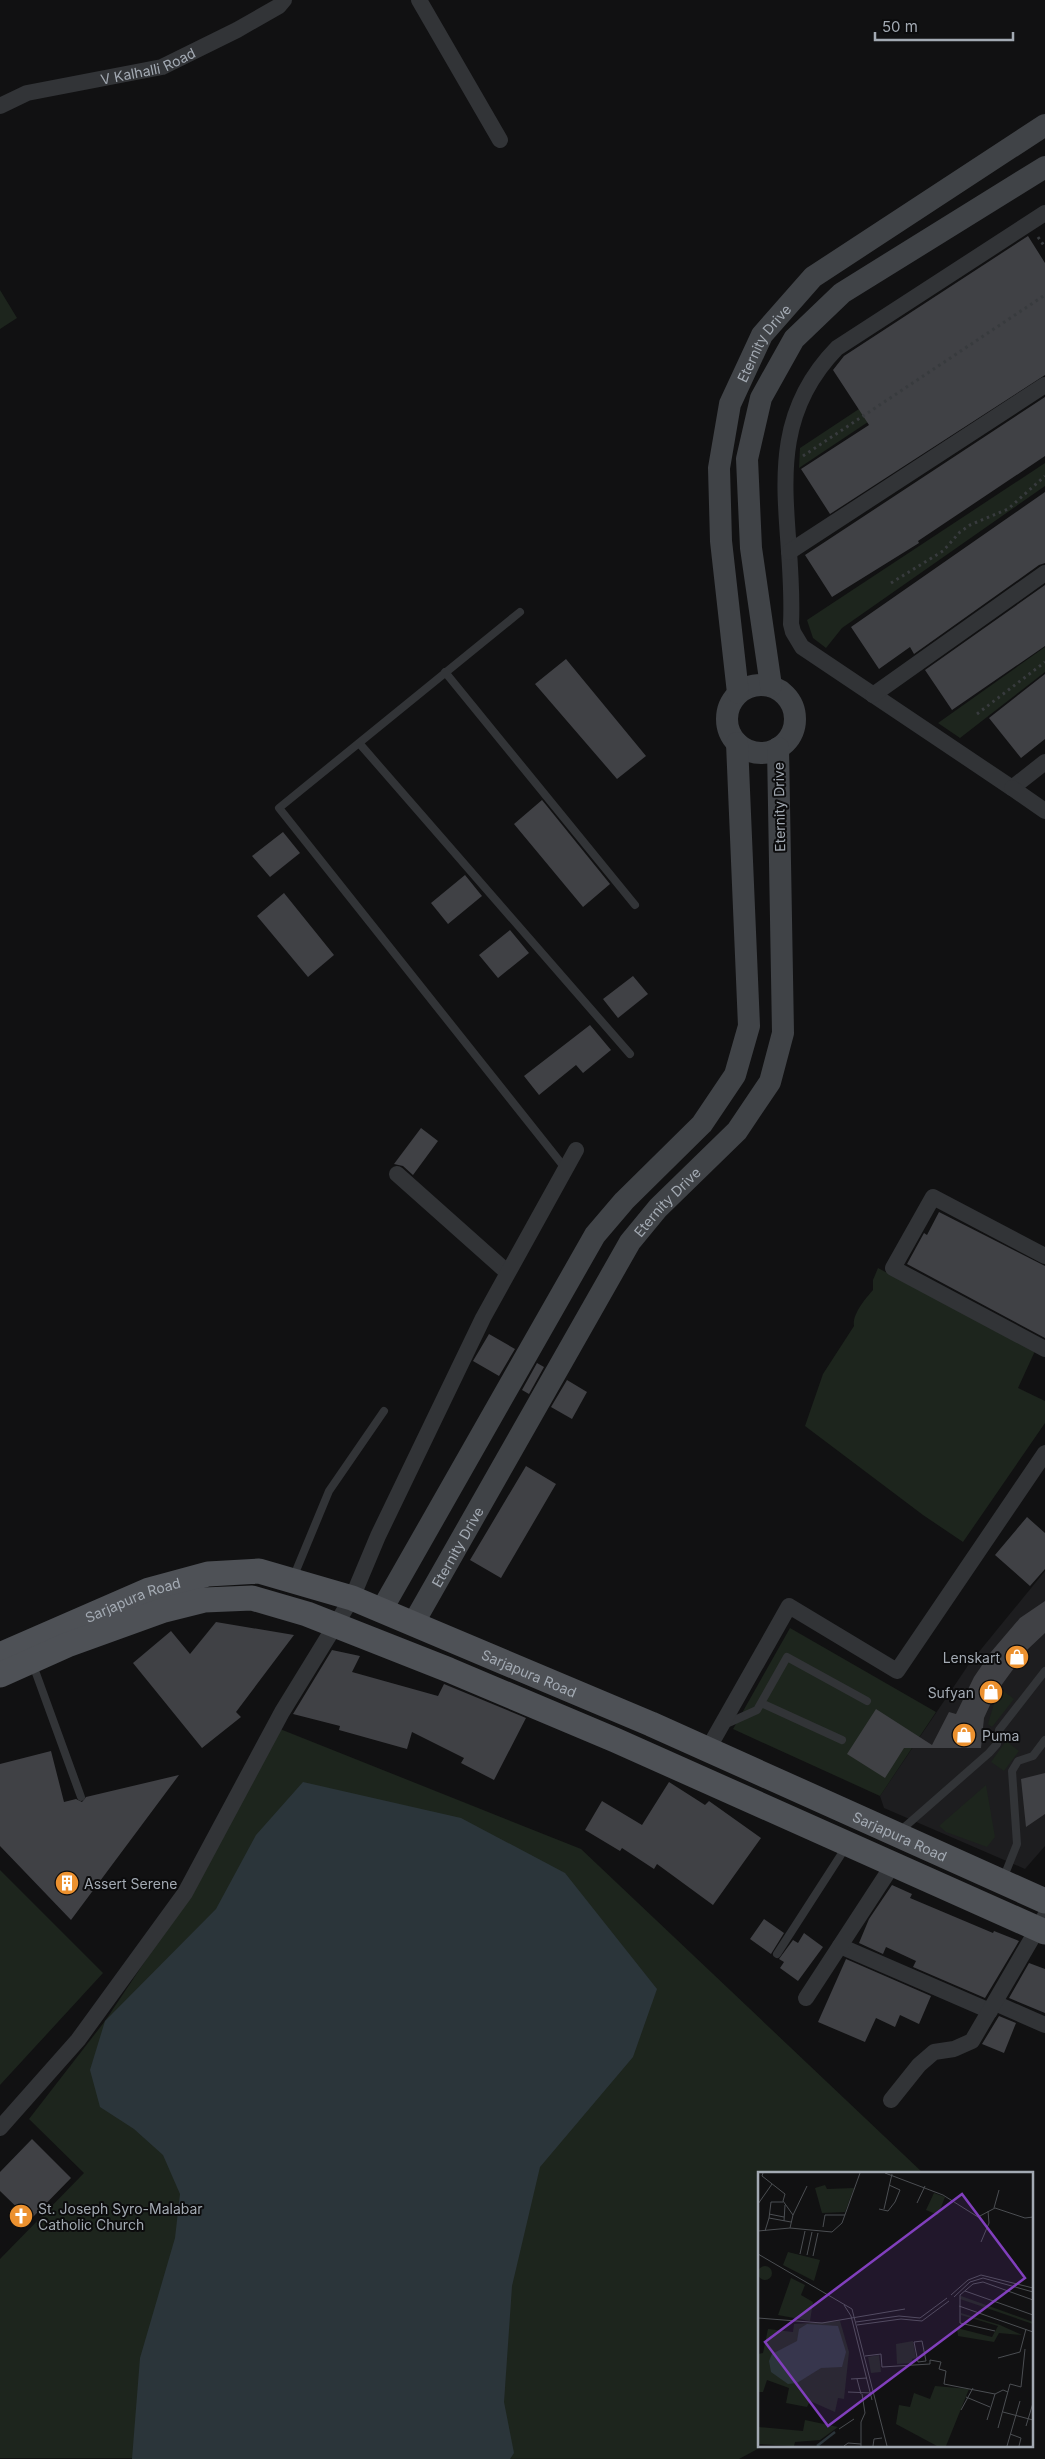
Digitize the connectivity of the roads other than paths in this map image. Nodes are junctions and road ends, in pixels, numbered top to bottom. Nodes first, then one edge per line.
1 (284, 0) edge
2 (419, 0) edge
3 (1, 104) edge
4 (1045, 125) edge
5 (500, 140) dead end
6 (1045, 167) edge
7 (1045, 213) edge
8 (1045, 385) edge
9 (789, 552) junction
10 (1045, 573) edge
11 (520, 612) dead end
12 (445, 672) junction
13 (771, 686) junction
14 (738, 693) junction
15 (873, 695) junction
16 (359, 743) junction
17 (737, 744) junction
18 (778, 748) junction
19 (1045, 762) edge
20 (1012, 788) junction
21 (1045, 811) edge
22 (635, 905) dead end
23 (630, 1054) dead end
24 (576, 1150) dead end
25 (567, 1170) junction
26 (397, 1174) dead end
27 (1045, 1256) edge
28 (507, 1272) junction
29 (1045, 1349) edge
30 (384, 1411) dead end
31 (1045, 1453) edge
32 (293, 1580) junction
33 (352, 1598) junction
34 (381, 1611) junction
35 (413, 1624) junction
36 (336, 1625) junction
37 (0, 1655) edge
38 (31, 1661) junction
39 (1045, 1672) edge
40 (0, 1675) edge
41 (867, 1701) dead end
42 (761, 1703) junction
43 (721, 1726) junction
44 (842, 1740) dead end
45 (1045, 1740) edge
46 (708, 1749) junction
47 (81, 1797) dead end
48 (897, 1834) junction
49 (848, 1843) junction
50 (894, 1863) junction
51 (1002, 1882) junction
52 (1045, 1901) edge
53 (1042, 1926) edge
54 (840, 1946) junction
55 (777, 1954) dead end
56 (806, 1998) dead end
57 (992, 2007) junction
58 (1045, 2025) edge
59 (891, 2100) dead end
60 (0, 2128) edge

1 - 3 street, V Kalhalli Road
2 - 5 street
4 - 14 street, Eternity Drive
6 - 13 street, Eternity Drive
7 - 9 street
8 - 9 street
9 - 15 street
10 - 15 street
11 - 12 lane
12 - 16 lane
12 - 22 lane
13 - 14 street
13 - 18 street, Eternity Drive
14 - 17 street, Eternity Drive
15 - 20 street
16 - 23 lane
16 - 25 lane
17 - 18 street, Eternity Drive
17 - 34 street, Eternity Drive
18 - 35 street, Eternity Drive
19 - 20 street
20 - 21 street
24 - 25 street
25 - 28 street
26 - 28 street
27 - 29 street
28 - 33 street
30 - 32 lane
31 - 43 street
32 - 33 main road, Sarjapura Road
32 - 37 main road, Sarjapura Road
33 - 34 main road, Sarjapura Road
33 - 36 street
34 - 35 main road, Sarjapura Road
35 - 46 main road, Sarjapura Road
36 - 38 main road, Sarjapura Road
36 - 49 main road, Sarjapura Road
36 - 60 street
38 - 40 main road, Sarjapura Road
38 - 47 lane
39 - 48 lane
41 - 42 lane
42 - 43 lane
42 - 44 lane
43 - 46 street
45 - 51 lane
46 - 48 main road, Sarjapura Road
48 - 51 main road, Sarjapura Road
49 - 50 main road, Sarjapura Road
49 - 55 lane
50 - 53 main road, Sarjapura Road
50 - 54 street
51 - 52 main road, Sarjapura Road
53 - 57 street
54 - 56 street
54 - 57 street
57 - 58 street
57 - 59 street

